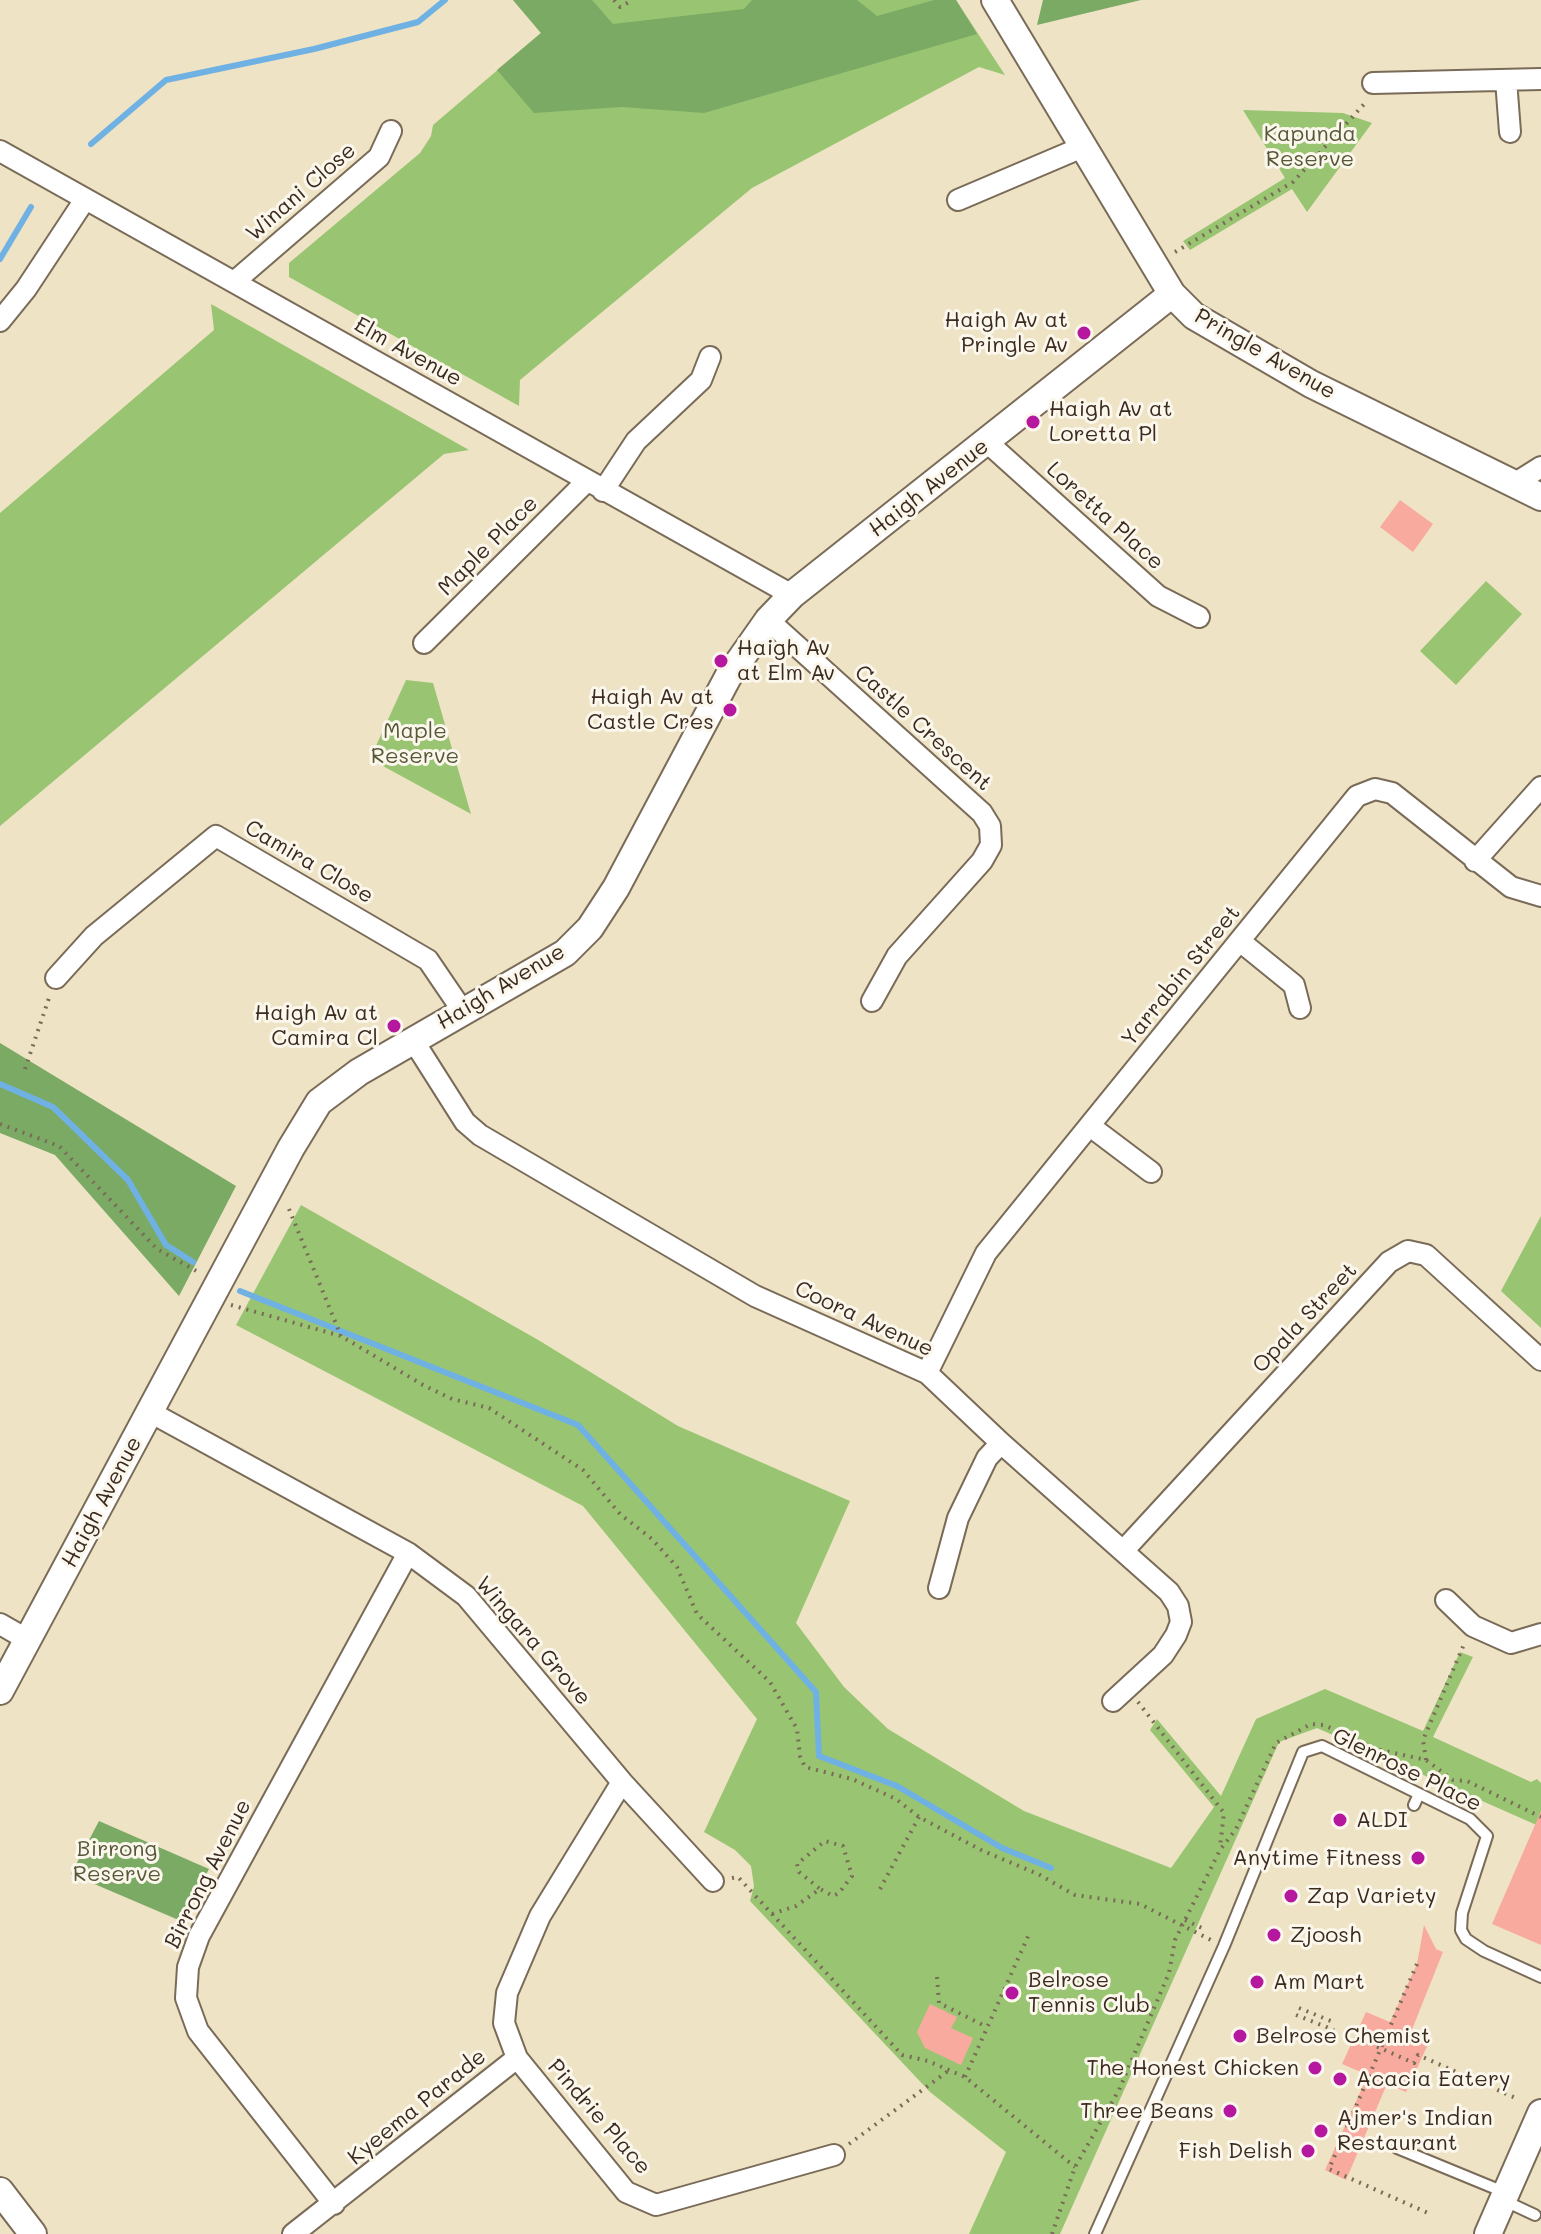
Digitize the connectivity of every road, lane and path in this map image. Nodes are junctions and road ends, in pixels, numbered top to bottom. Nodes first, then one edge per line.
1 (614, 0) edge
2 (633, 0) edge
3 (995, 0) edge
4 (1541, 79) edge
5 (1506, 80) junction
6 (1373, 83) joint
7 (391, 131) dead end
8 (1510, 132) dead end
9 (1085, 146) junction
10 (0, 151) edge
11 (958, 200) dead end
12 (84, 201) junction
13 (1175, 252) dead end
14 (234, 282) junction
15 (1172, 294) junction
16 (0, 321) edge
17 (710, 357) dead end
18 (987, 442) junction
19 (1541, 467) edge
20 (1514, 484) junction
21 (594, 486) junction
22 (1541, 497) edge
23 (792, 595) junction
24 (1199, 617) dead end
25 (768, 620) junction
26 (424, 643) dead end
27 (1541, 787) edge
28 (1475, 861) junction
29 (1541, 896) edge
30 (1241, 942) junction
31 (56, 978) joint
32 (872, 1001) dead end
33 (1300, 1008) dead end
34 (462, 1010) junction
35 (413, 1040) junction
36 (25, 1069) dead end
37 (0, 1124) edge
38 (1090, 1126) junction
39 (1151, 1172) dead end
40 (289, 1209) dead end
41 (216, 1292) junction
42 (341, 1336) junction
43 (1541, 1360) edge
44 (927, 1373) junction
45 (150, 1412) junction
46 (1001, 1443) junction
47 (1124, 1550) junction
48 (408, 1553) junction
49 (939, 1588) dead end
50 (1446, 1600) dead end
51 (0, 1624) edge
52 (1473, 1626) junction
53 (1541, 1634) edge
54 (28, 1640) junction
55 (0, 1691) edge
56 (1120, 1694) joint
57 (1426, 1760) dead end
58 (622, 1782) junction
59 (919, 1817) junction
60 (713, 1881) joint
61 (820, 1889) junction
62 (880, 1889) dead end
63 (772, 1914) junction
64 (1184, 1923) junction
65 (1206, 1930) dead end
66 (1030, 1932) dead end
67 (1224, 1946) junction
68 (1417, 1964) dead end
69 (937, 1977) dead end
70 (1541, 1977) edge
71 (1299, 2008) dead end
72 (1296, 2015) dead end
73 (1336, 2023) dead end
74 (987, 2027) junction
75 (1334, 2030) dead end
76 (1355, 2037) dead end
77 (1383, 2049) junction
78 (517, 2058) junction
79 (948, 2070) junction
80 (965, 2077) junction
81 (1518, 2099) dead end
82 (1541, 2113) edge
83 (1397, 2148) dead end
84 (834, 2155) joint
85 (1075, 2167) junction
86 (0, 2191) edge
87 (1504, 2196) junction
88 (334, 2204) junction
89 (1428, 2213) dead end
90 (1535, 2215) dead end
91 (33, 2234) edge
92 (293, 2234) edge
93 (1052, 2234) edge
94 (1095, 2234) edge
95 (1488, 2234) edge

1 - 2 path
3 - 9 street, Pringle Avenue
4 - 5 street
5 - 6 street
5 - 8 street
6 - 13 path
7 - 14 street, Winani Close
9 - 11 street
9 - 15 street, Pringle Avenue
10 - 12 street, Elm Avenue
12 - 14 street, Elm Avenue
12 - 16 street
14 - 21 street, Elm Avenue
15 - 18 street, Haigh Avenue
15 - 20 street, Pringle Avenue
17 - 21 street, Maple Place
18 - 23 street, Haigh Avenue
18 - 24 street, Loretta Place
19 - 20 street
20 - 22 street, Pringle Avenue
21 - 23 street, Elm Avenue
21 - 26 street, Maple Place
23 - 25 street, Haigh Avenue
25 - 32 street, Castle Crescent
25 - 34 street, Haigh Avenue
27 - 28 street
28 - 29 street, Yarrabin Street
28 - 30 street, Yarrabin Street
30 - 33 street
30 - 38 street, Yarrabin Street
31 - 34 street, Camira Close
31 - 36 path
34 - 35 street, Haigh Avenue
35 - 41 street, Haigh Avenue
35 - 44 street, Coora Avenue
37 - 41 path
38 - 39 street
38 - 44 street, Yarrabin Street
40 - 42 path
41 - 42 path
41 - 45 street, Haigh Avenue
42 - 59 path
43 - 47 street, Opala Street
44 - 46 street, Coora Avenue
45 - 48 street, Wingara Grove
45 - 54 street, Haigh Avenue
46 - 47 street, Coora Avenue
46 - 49 street
47 - 56 street, Coora Avenue
48 - 58 street, Wingara Grove
48 - 88 street, Birrong Avenue
50 - 52 street
51 - 54 street
52 - 53 street
52 - 57 path
54 - 55 street, Haigh Avenue
56 - 64 path
58 - 60 street, Wingara Grove
58 - 78 street, Kyeema Parade
59 - 62 path
59 - 64 path
60 - 63 path
61 - 61 path
61 - 63 path
63 - 79 path
64 - 65 path
64 - 67 path
64 - 85 path
66 - 74 path
67 - 70 lane, Glenrose Place
67 - 94 lane, Glenrose Place
68 - 77 path
69 - 74 path
71 - 73 path
72 - 75 path
74 - 80 path
76 - 77 path
77 - 81 path
77 - 89 path
78 - 84 street, Pindrie Place
78 - 88 street, Kyeema Parade
79 - 80 path
79 - 84 path
80 - 85 path
82 - 87 street
83 - 87 lane
85 - 93 path
86 - 91 street
87 - 90 lane
87 - 95 street
88 - 92 street, Kyeema Parade

